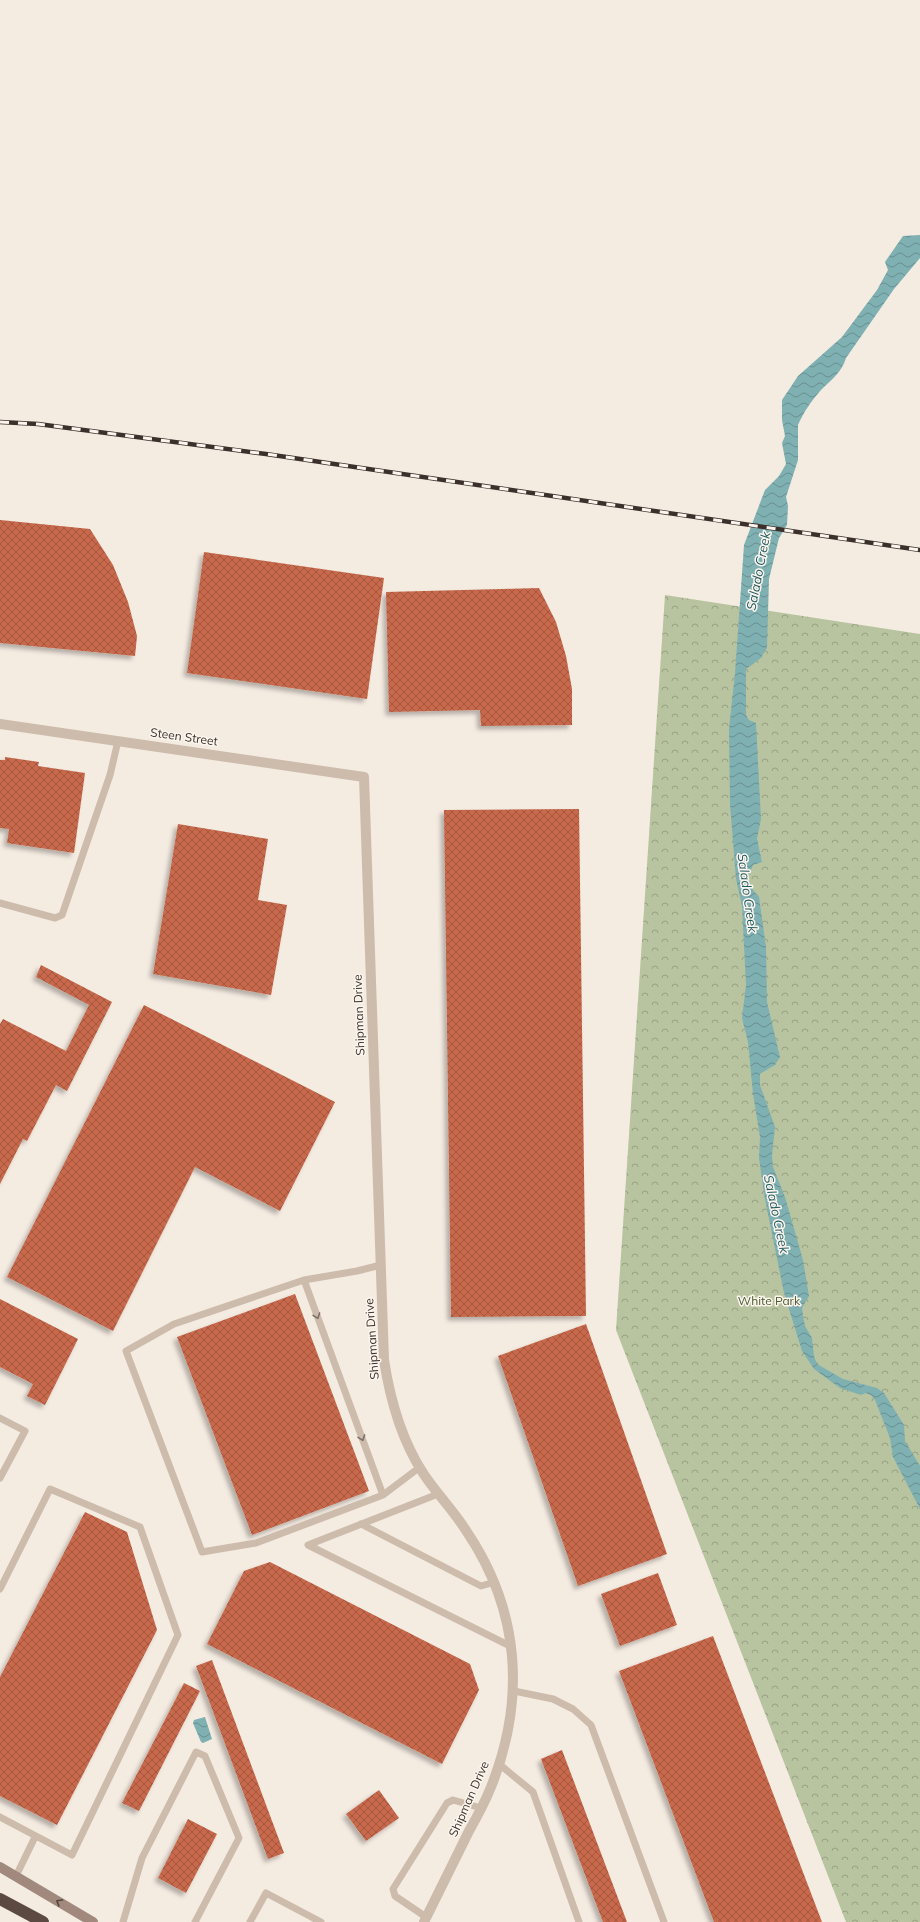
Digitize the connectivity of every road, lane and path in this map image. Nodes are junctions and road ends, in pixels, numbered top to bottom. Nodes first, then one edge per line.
1 (0, 724) edge
2 (118, 741) junction
3 (364, 776) joint
4 (0, 903) edge
5 (381, 1265) junction
6 (304, 1280) junction
7 (0, 1418) edge
8 (420, 1468) junction
9 (0, 1478) edge
10 (438, 1494) junction
11 (383, 1495) junction
12 (361, 1524) junction
13 (495, 1582) junction
14 (0, 1590) edge
15 (512, 1647) junction
16 (514, 1691) junction
17 (499, 1764) junction
18 (481, 1808) junction
19 (0, 1817) edge
20 (35, 1837) junction
21 (0, 1868) edge
22 (16, 1876) junction
23 (0, 1899) edge
24 (425, 1920) edge
25 (43, 1922) edge
26 (93, 1922) edge
27 (123, 1922) edge
28 (196, 1922) edge
29 (250, 1922) edge
30 (321, 1922) edge
31 (579, 1922) edge
32 (664, 1922) edge

1 - 2 street, Steen Street
2 - 3 street, Steen Street
2 - 4 lane
3 - 5 street, Shipman Drive
5 - 6 lane
5 - 8 street, Shipman Drive
6 -> 11 lane
6 - 11 lane
7 - 9 lane
8 - 10 street, Shipman Drive
8 - 11 lane
10 - 12 lane
10 - 13 street, Shipman Drive
12 - 13 lane
12 - 15 lane
13 - 15 street, Shipman Drive
14 - 20 lane
15 - 16 street, Shipman Drive
16 - 17 street, Shipman Drive
16 - 32 lane
17 - 18 street, Shipman Drive
17 - 31 lane
18 - 24 street, Shipman Drive
18 - 24 lane
19 - 20 lane
20 - 22 lane
21 - 22 main road
26 -> 22 main road
23 - 25 highway
27 - 28 lane
29 - 30 lane

